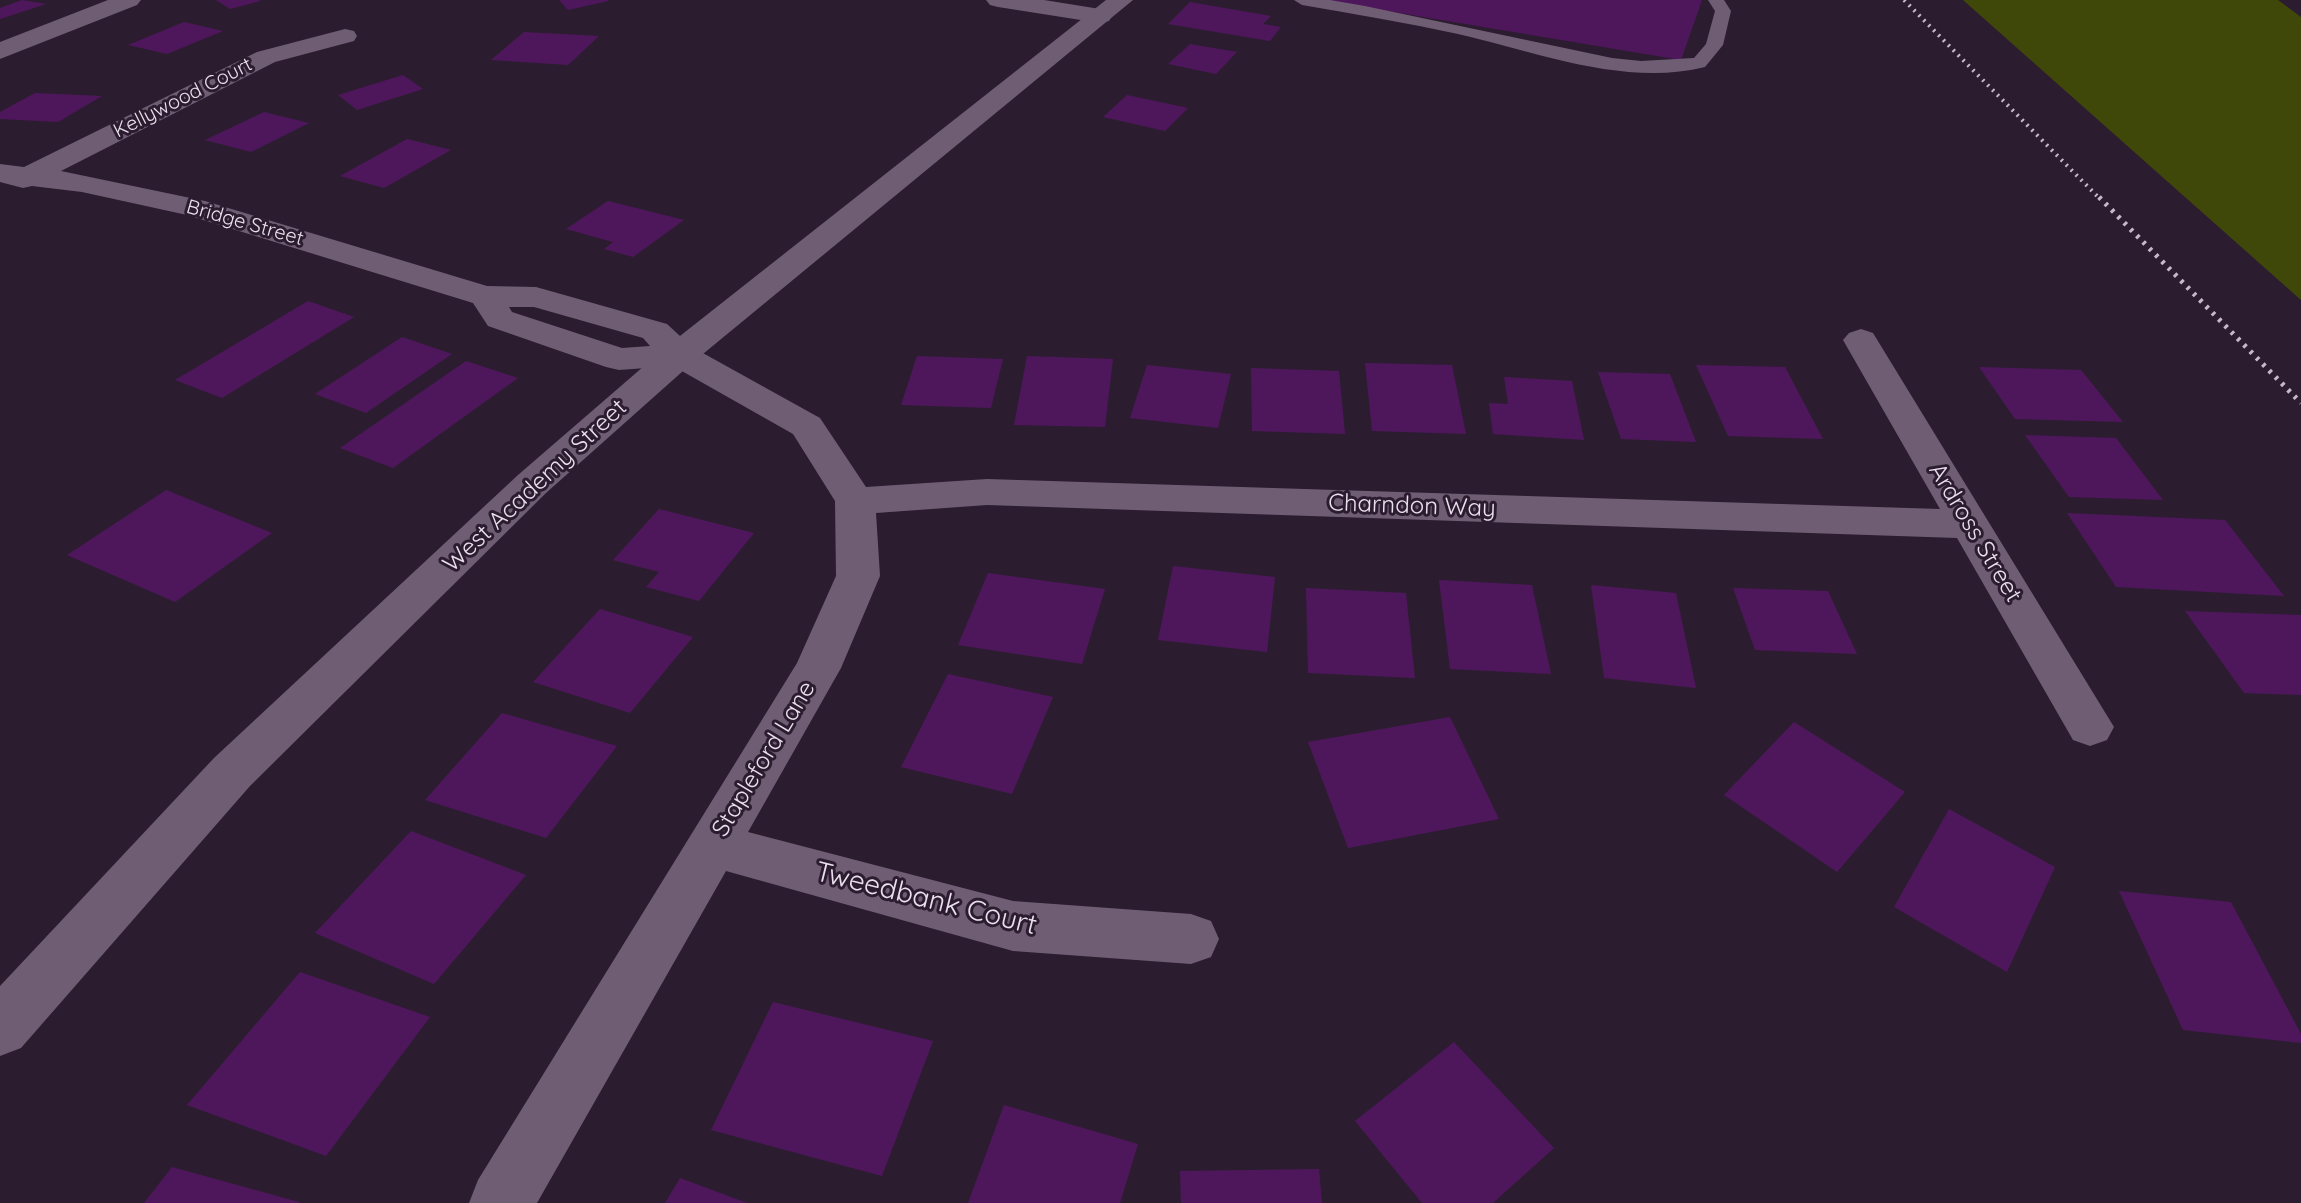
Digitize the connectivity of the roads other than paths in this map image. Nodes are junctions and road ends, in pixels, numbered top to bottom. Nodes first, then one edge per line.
1 (129, 0) edge
2 (998, 0) edge
3 (1302, 0) edge
4 (1716, 0) edge
5 (1111, 8) edge
6 (345, 36) dead end
7 (0, 51) edge
8 (9, 180) edge
9 (1861, 340) dead end
10 (679, 355) junction
11 (855, 501) junction
12 (1969, 524) junction
13 (2090, 727) dead end
14 (712, 845) junction
15 (1191, 939) dead end
16 (0, 1028) edge
17 (501, 1203) edge

1 - 7 street
2 - 5 street
3 - 4 lane
5 - 10 street, West Academy Street
6 - 8 street, Kellywood Court
8 - 10 street, Bridge Street
9 - 12 street, Ardross Street
10 - 11 street
10 - 16 street, West Academy Street
11 - 12 street, Charndon Way
11 - 14 street, Stapleford Lane
12 - 13 street, Ardross Street
14 - 15 street, Tweedbank Court
14 - 17 street, Stapleford Lane

